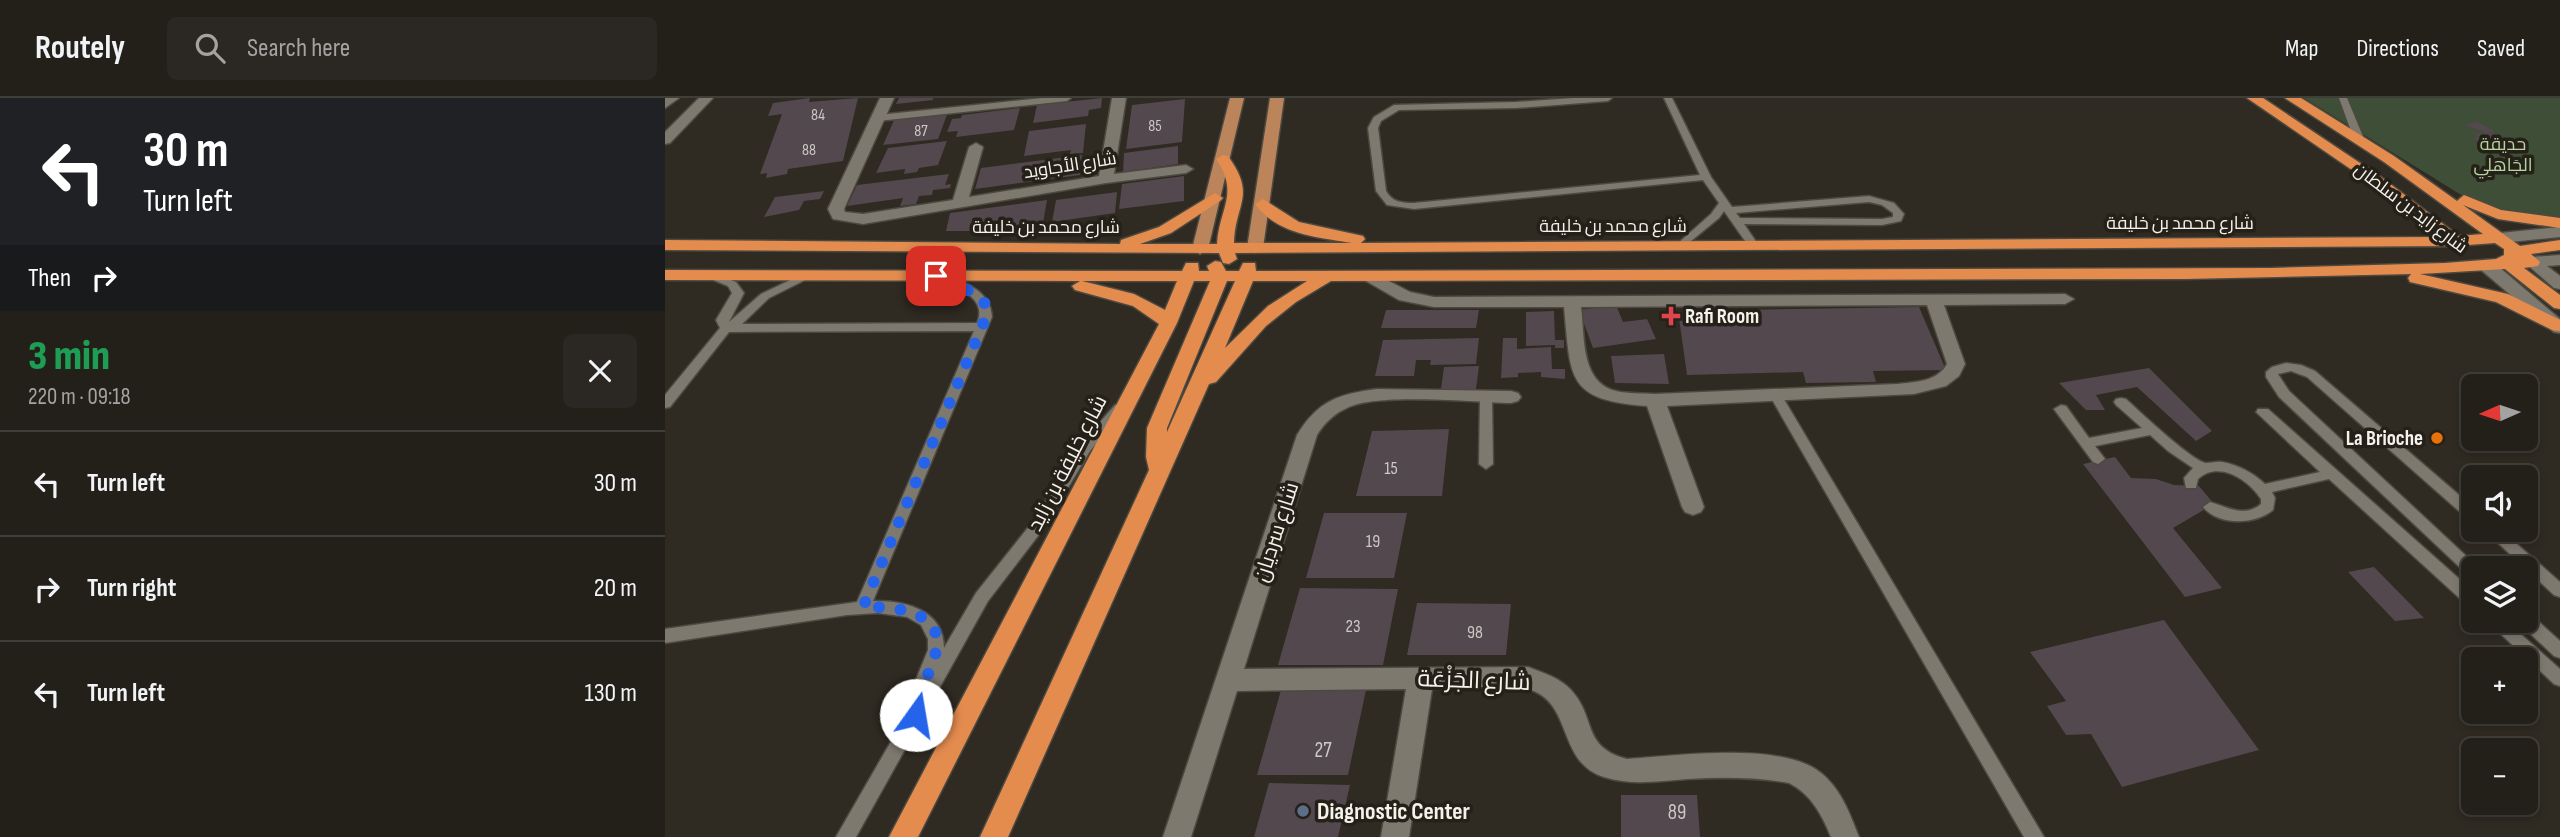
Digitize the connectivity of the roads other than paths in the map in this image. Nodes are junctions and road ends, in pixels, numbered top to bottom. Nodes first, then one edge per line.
1 (672, 98) edge
2 (706, 98) edge
3 (887, 98) edge
4 (1067, 98) edge
5 (1119, 98) edge
6 (1237, 98) edge
7 (1277, 98) edge
8 (1608, 98) edge
9 (1668, 98) edge
10 (2254, 98) edge
11 (2292, 98) edge
12 (2343, 98) edge
13 (1484, 101) edge
14 (1397, 103) edge
15 (665, 104) edge
16 (878, 118) junction
17 (2315, 138) junction
18 (2359, 139) junction
19 (665, 140) edge
20 (976, 147) dead end
21 (1223, 159) junction
22 (2389, 159) junction
23 (1185, 169) dead end
24 (1706, 177) junction
25 (1106, 178) junction
26 (2376, 180) junction
27 (1215, 198) junction
28 (960, 202) junction
29 (1263, 204) junction
30 (1728, 206) junction
31 (1782, 206) junction
32 (1738, 221) junction
33 (1787, 221) junction
34 (2560, 223) edge
35 (2560, 232) edge
36 (665, 238) edge
37 (2455, 241) junction
38 (2377, 243) junction
39 (665, 245) edge
40 (701, 245) junction
41 (2560, 245) edge
42 (1754, 246) junction
43 (839, 247) junction
44 (1561, 247) junction
45 (1680, 247) junction
46 (1404, 248) junction
47 (1097, 249) junction
48 (2495, 252) junction
49 (665, 257) edge
50 (2560, 260) edge
51 (2532, 262) junction
52 (1222, 263) junction
53 (2362, 271) junction
54 (2261, 272) junction
55 (2006, 273) junction
56 (665, 275) edge
57 (710, 275) junction
58 (807, 275) junction
59 (890, 276) junction
60 (936, 276) junction
61 (1038, 277) junction
62 (1329, 277) junction
63 (1372, 277) junction
64 (2560, 284) edge
65 (765, 296) junction
66 (737, 298) junction
67 (2020, 299) junction
68 (2065, 299) dead end
69 (1934, 300) junction
70 (1572, 302) junction
71 (2560, 304) edge
72 (1168, 323) junction
73 (981, 327) junction
74 (2559, 327) edge
75 (726, 328) junction
76 (1486, 396) junction
77 (1776, 396) junction
78 (1511, 397) dead end
79 (1129, 400) junction
80 (1192, 400) junction
81 (1655, 400) junction
82 (2121, 402) dead end
83 (665, 404) edge
84 (2061, 409) dead end
85 (2263, 412) dead end
86 (2153, 430) junction
87 (2086, 443) junction
88 (2098, 459) dead end
89 (1486, 464) dead end
90 (2203, 468) junction
91 (1160, 471) junction
92 (2331, 474) junction
93 (2191, 485) dead end
94 (2264, 489) junction
95 (2461, 504) edge
96 (1693, 507) dead end
97 (2210, 507) dead end
98 (2505, 542) edge
99 (2461, 560) edge
100 (2461, 590) edge
101 (2560, 591) edge
102 (863, 607) junction
103 (2538, 631) edge
104 (2508, 633) edge
105 (665, 636) edge
106 (2560, 651) edge
107 (1421, 678) junction
108 (2560, 679) edge
109 (1228, 680) junction
110 (916, 715) junction
111 (846, 837) edge
112 (903, 837) edge
113 (994, 837) edge
114 (1177, 837) edge
115 (1395, 837) edge
116 (1845, 837) edge
117 (2034, 837) edge

1 - 15 street
2 - 19 street
3 - 16 street, شارع الأجاويد
4 - 16 lane
5 - 25 street
6 - 21 main road, شارع خليفة بن زايد
7 - 29 main road, شارع خليفة بن زايد
8 - 13 lane
9 - 24 lane
10 - 17 highway, شارع زايد بن سلطان
11 - 18 highway, شارع زايد بن سلطان
12 - 18 lane
13 - 14 lane
14 - 24 lane
16 - 28 street, شارع الأجاويد
17 - 26 highway, شارع زايد بن سلطان
17 - 48 highway
18 - 22 highway, شارع زايد بن سلطان
20 - 28 street
21 - 27 main road, شارع خليفة بن زايد
21 - 52 highway
22 - 34 highway
22 - 48 highway, شارع زايد بن سلطان
23 - 25 street, شارع الأجاويد
24 - 30 lane
25 - 28 street, شارع الأجاويد
26 - 37 highway, شارع زايد بن سلطان
26 - 38 highway
27 - 47 highway
27 - 52 main road, شارع خليفة بن زايد
29 - 46 highway
29 - 52 main road, شارع خليفة بن زايد
30 - 31 lane
30 - 32 lane
30 - 45 lane
31 - 33 lane
31 - 33 lane
32 - 33 lane
32 - 42 lane
35 - 48 street, شارع محمد بن خليفة
36 - 40 highway
37 - 38 highway, شارع محمد بن خليفة
37 - 48 highway, شارع زايد بن سلطان
38 - 42 highway, شارع محمد بن خليفة
39 - 40 highway, شارع محمد بن خليفة
40 - 43 highway, شارع محمد بن خليفة
41 - 48 highway
42 - 45 highway, شارع محمد بن خليفة
43 - 47 highway, شارع محمد بن خليفة
43 - 49 highway
44 - 45 highway, شارع محمد بن خليفة
44 - 46 highway, شارع محمد بن خليفة
44 - 52 highway
46 - 52 highway, شارع محمد بن خليفة
47 - 52 highway, شارع محمد بن خليفة
48 - 51 highway, شارع محمد بن خليفة
48 - 53 highway, شارع محمد بن خليفة
48 - 54 highway
48 - 71 highway
48 - 74 street, شارع زايد بن سلطان
50 - 51 street, شارع محمد بن خليفة
51 - 64 street
52 - 59 highway
52 - 61 highway, شارع محمد بن خليفة
52 - 62 highway, شارع محمد بن خليفة
52 - 72 highway, شارع خليفة بن زايد
52 - 80 highway, شارع خليفة بن زايد
52 - 91 highway
53 - 54 highway, شارع محمد بن خليفة
53 - 74 highway
54 - 55 highway, شارع محمد بن خليفة
55 - 63 highway, شارع محمد بن خليفة
55 - 67 street
56 - 57 highway, شارع محمد بن خليفة
57 - 58 highway, شارع محمد بن خليفة
57 - 66 lane
58 - 59 highway, شارع محمد بن خليفة
58 - 65 lane
59 - 60 highway, شارع محمد بن خليفة
60 - 61 highway, شارع محمد بن خليفة
60 - 73 lane
61 - 72 highway
62 - 63 highway, شارع محمد بن خليفة
62 - 80 highway
63 - 70 street
65 - 66 lane
65 - 75 lane
66 - 75 lane
67 - 68 street
67 - 69 street
69 - 70 street
69 - 77 street
70 - 81 street
72 - 79 highway, شارع خليفة بن زايد
73 - 75 lane
73 - 102 lane
75 - 83 lane
76 - 78 street, شارع سرديان
76 - 89 lane
76 - 109 street, شارع سرديان
77 - 81 street
77 - 117 lane
79 - 110 lane
79 - 112 highway, شارع خليفة بن زايد
80 - 91 highway, شارع خليفة بن زايد
81 - 96 street
82 - 86 lane
84 - 87 lane
85 - 92 lane
86 - 87 lane
86 - 90 lane
87 - 88 lane
90 - 93 lane
90 - 94 lane
91 - 113 highway, شارع خليفة بن زايد
92 - 94 lane
92 - 100 lane
94 - 97 lane
95 - 99 lane
98 - 101 lane
102 - 105 lane
102 - 110 lane
103 - 106 lane
104 - 108 lane
107 - 109 street, شارع الجَزْعَة
107 - 115 street
107 - 116 street, شارع الجَزْعَة
109 - 114 street, شارع سرديان
110 - 111 lane

